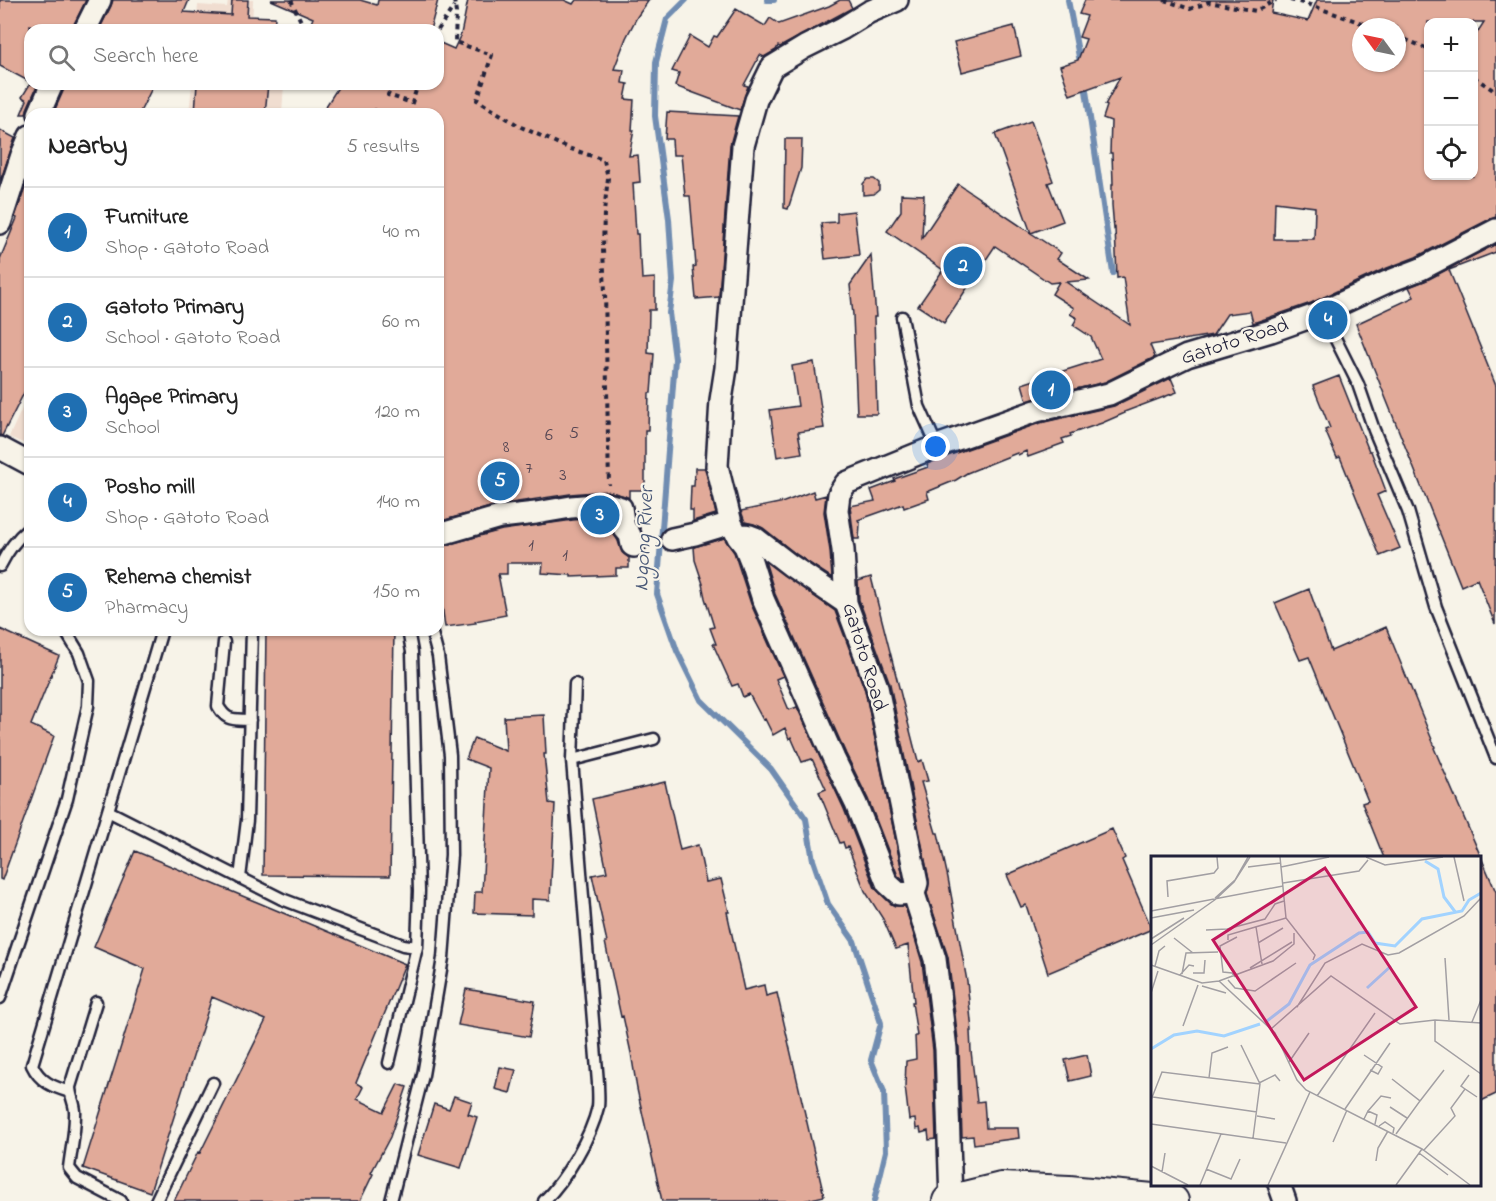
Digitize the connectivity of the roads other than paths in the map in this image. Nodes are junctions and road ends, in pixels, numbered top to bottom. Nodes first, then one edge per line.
1 (100, 0) edge
2 (897, 0) edge
3 (88, 24) edge
4 (49, 90) edge
5 (42, 108) edge
6 (24, 150) edge
7 (0, 223) edge
8 (1496, 230) edge
9 (902, 317) dead end
10 (1335, 338) dead end
11 (937, 446) junction
12 (0, 448) edge
13 (24, 461) edge
14 (735, 530) junction
15 (24, 532) edge
16 (444, 533) edge
17 (672, 539) dead end
18 (634, 546) dead end
19 (0, 566) edge
20 (846, 603) junction
21 (69, 636) edge
22 (160, 636) edge
23 (252, 636) edge
24 (409, 636) edge
25 (433, 636) edge
26 (224, 642) dead end
27 (574, 684) dead end
28 (250, 720) junction
29 (654, 738) dead end
30 (1496, 758) edge
31 (572, 760) junction
32 (108, 811) junction
33 (240, 878) junction
34 (914, 894) junction
35 (417, 947) junction
36 (0, 998) edge
37 (96, 1002) dead end
38 (389, 1063) dead end
39 (213, 1083) dead end
40 (70, 1092) junction
41 (1279, 1186) edge
42 (121, 1201) edge
43 (156, 1201) edge
44 (391, 1201) edge
45 (544, 1201) edge
46 (949, 1201) edge
47 (1173, 1201) edge
48 (1285, 1201) edge

1 - 3 street
2 - 14 street
4 - 5 street
6 - 7 street
8 - 11 street, Gatoto Road
9 - 11 lane
10 - 30 lane
11 - 20 street, Gatoto Road
12 - 13 street
14 - 17 street
14 - 20 street
14 - 34 street
15 - 19 lane
16 - 18 street
20 - 34 street, Gatoto Road
21 - 36 lane
22 - 32 lane
23 - 28 lane
24 - 35 lane
25 - 44 lane
26 - 28 lane
27 - 31 lane
28 - 33 lane
29 - 31 lane
31 - 45 lane
32 - 33 lane
32 - 40 lane
33 - 35 lane
34 - 46 street, Gatoto Road
35 - 38 lane
37 - 40 lane
39 - 43 lane
40 - 42 lane
41 - 48 street
46 - 47 main road

